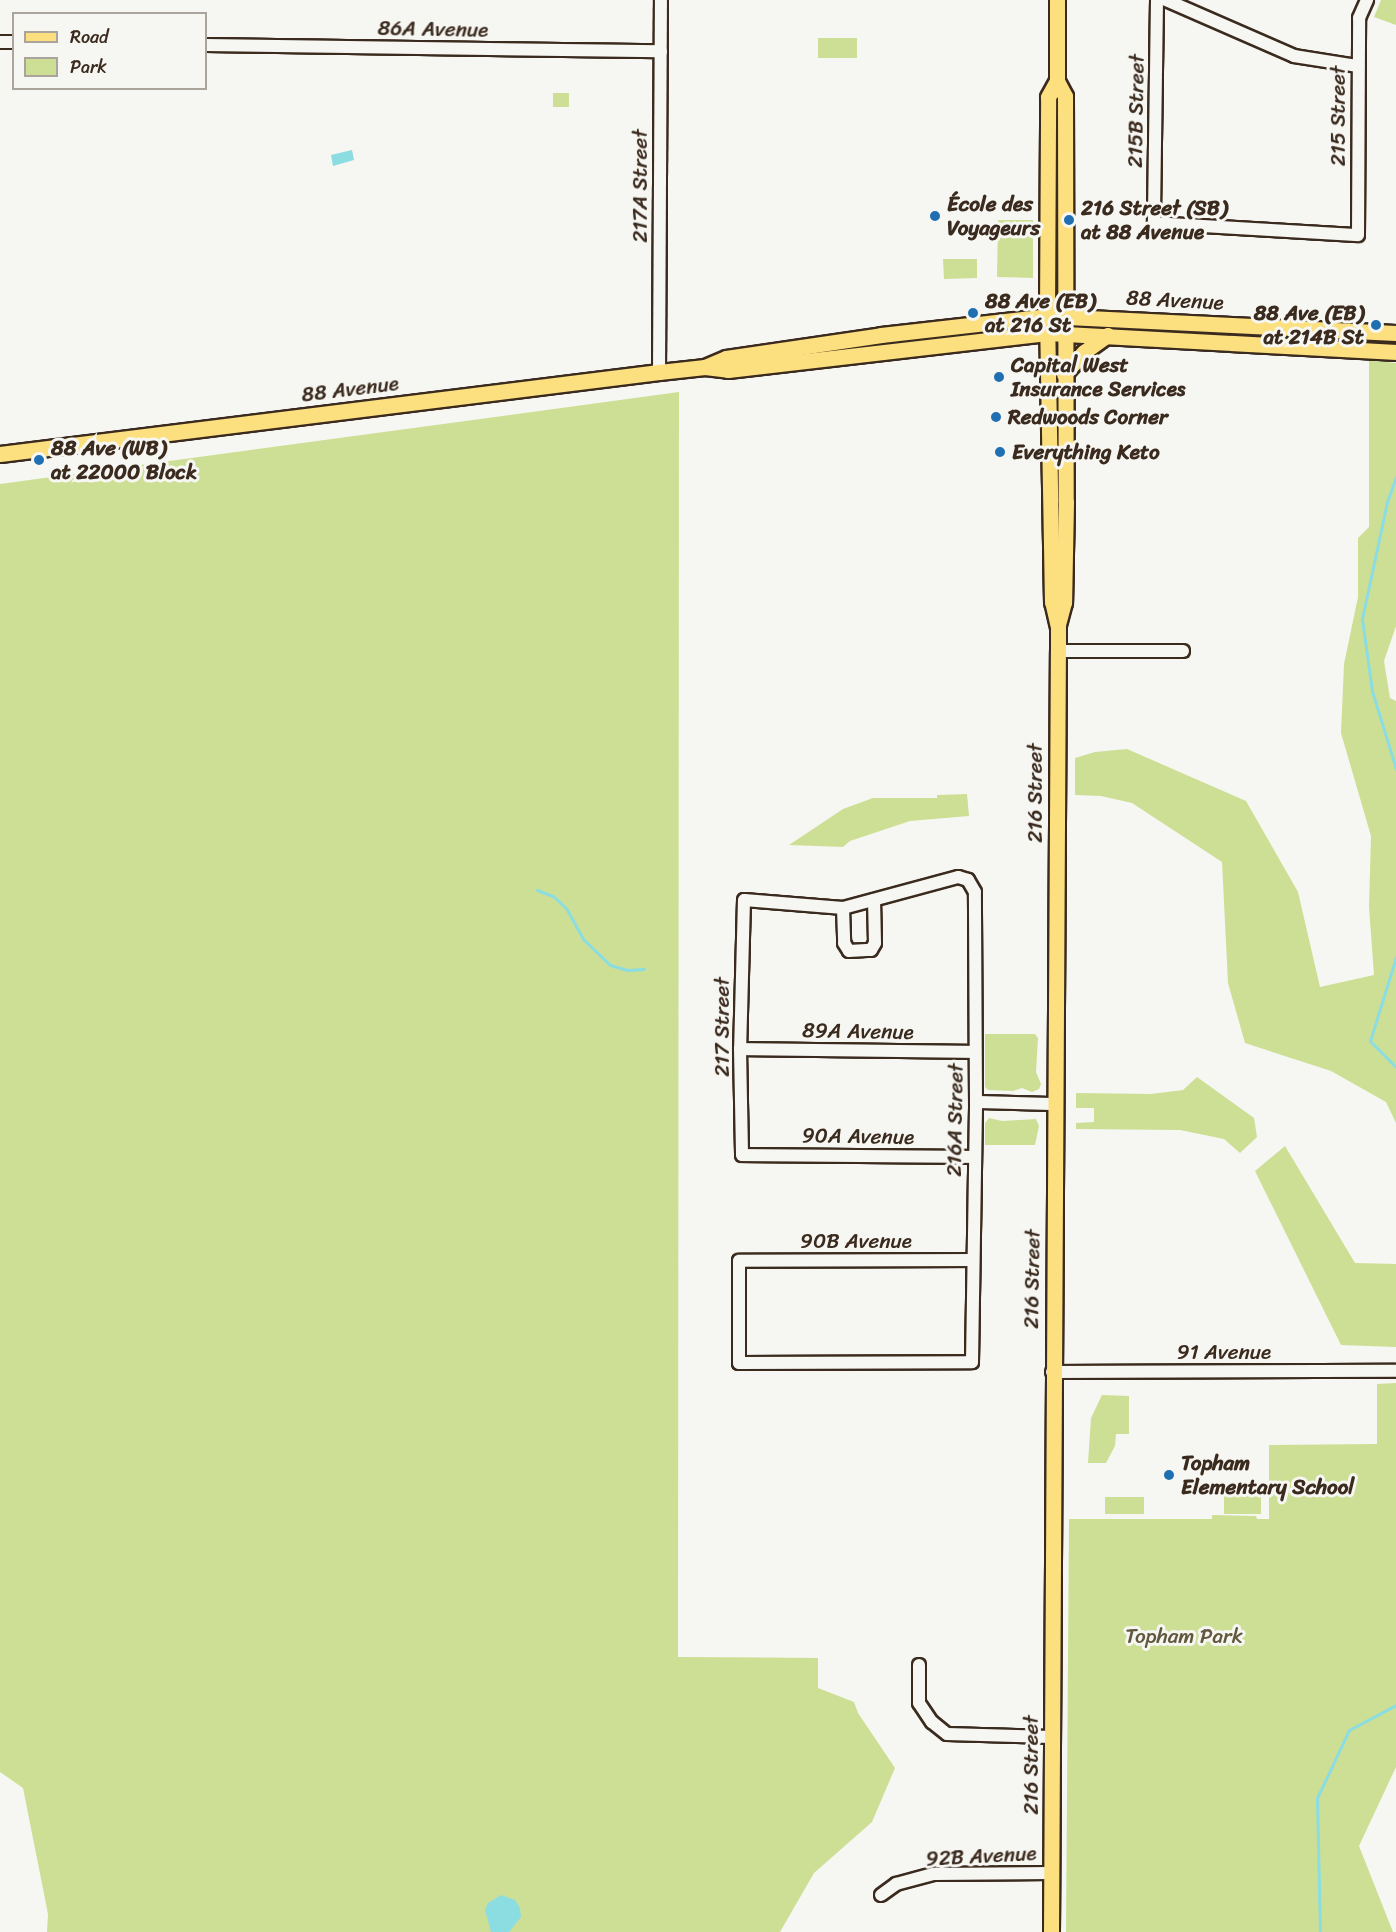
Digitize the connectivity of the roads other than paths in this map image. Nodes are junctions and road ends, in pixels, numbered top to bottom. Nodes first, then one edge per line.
1 (661, 0) edge
2 (1057, 0) edge
3 (1157, 0) edge
4 (1166, 0) edge
5 (1367, 0) edge
6 (207, 45) edge
7 (661, 51) junction
8 (1358, 66) junction
9 (1057, 81) junction
10 (1358, 235) joint
11 (1064, 315) junction
12 (1047, 316) junction
13 (1047, 333) junction
14 (1064, 333) junction
15 (1396, 333) edge
16 (1107, 335) junction
17 (1396, 352) edge
18 (705, 367) junction
19 (659, 372) junction
20 (1064, 374) junction
21 (0, 454) edge
22 (1058, 627) junction
23 (1058, 651) junction
24 (1183, 651) dead end
25 (874, 900) junction
26 (843, 908) junction
27 (740, 1049) junction
28 (975, 1052) junction
29 (976, 1102) junction
30 (1054, 1104) junction
31 (742, 1155) joint
32 (974, 1157) junction
33 (973, 1260) junction
34 (739, 1363) joint
35 (1396, 1371) edge
36 (1053, 1372) junction
37 (919, 1665) dead end
38 (1051, 1737) junction
39 (1051, 1873) junction
40 (881, 1894) dead end
41 (1051, 1932) edge

1 - 7 street, 217A Street
2 - 9 main road, 216 Street
3 - 10 street, 215B Street
4 - 8 street
5 - 8 street, 215 Street
6 - 7 street, 86A Avenue
7 - 19 street, 217A Street
8 - 10 street, 215 Street
9 - 11 main road, 216 Street
9 - 12 main road, 216 Street
11 - 12 main road, 88 Avenue
11 - 14 main road, 216 Street
11 - 15 main road, 88 Avenue
12 - 13 main road, 216 Street
12 - 18 main road, 88 Avenue
13 - 14 main road, 88 Avenue
13 - 18 main road, 88 Avenue
13 - 22 main road, 216 Street
14 - 16 main road, 88 Avenue
14 - 20 main road, 216 Street
16 - 17 main road, 88 Avenue
16 - 20 main road
18 - 19 main road, 88 Avenue
19 - 21 main road, 88 Avenue
20 - 22 main road, 216 Street
22 - 23 main road, 216 Street
23 - 24 street
23 - 30 main road, 216 Street
25 - 26 street
25 - 26 street
25 - 28 street, 216A Street
26 - 27 street, 217 Street
27 - 28 street, 89A Avenue
27 - 31 street, 217 Street
28 - 29 street, 216A Street
29 - 30 street
29 - 32 street, 216A Street
30 - 36 main road, 216 Street
31 - 32 street, 90A Avenue
32 - 33 street, 216A Street
33 - 34 street, 216A Street
33 - 34 street, 90B Avenue
35 - 36 street, 91 Avenue
36 - 38 main road, 216 Street
37 - 38 street
38 - 39 main road, 216 Street
39 - 40 street, 92B Avenue
39 - 41 main road, 216 Street

